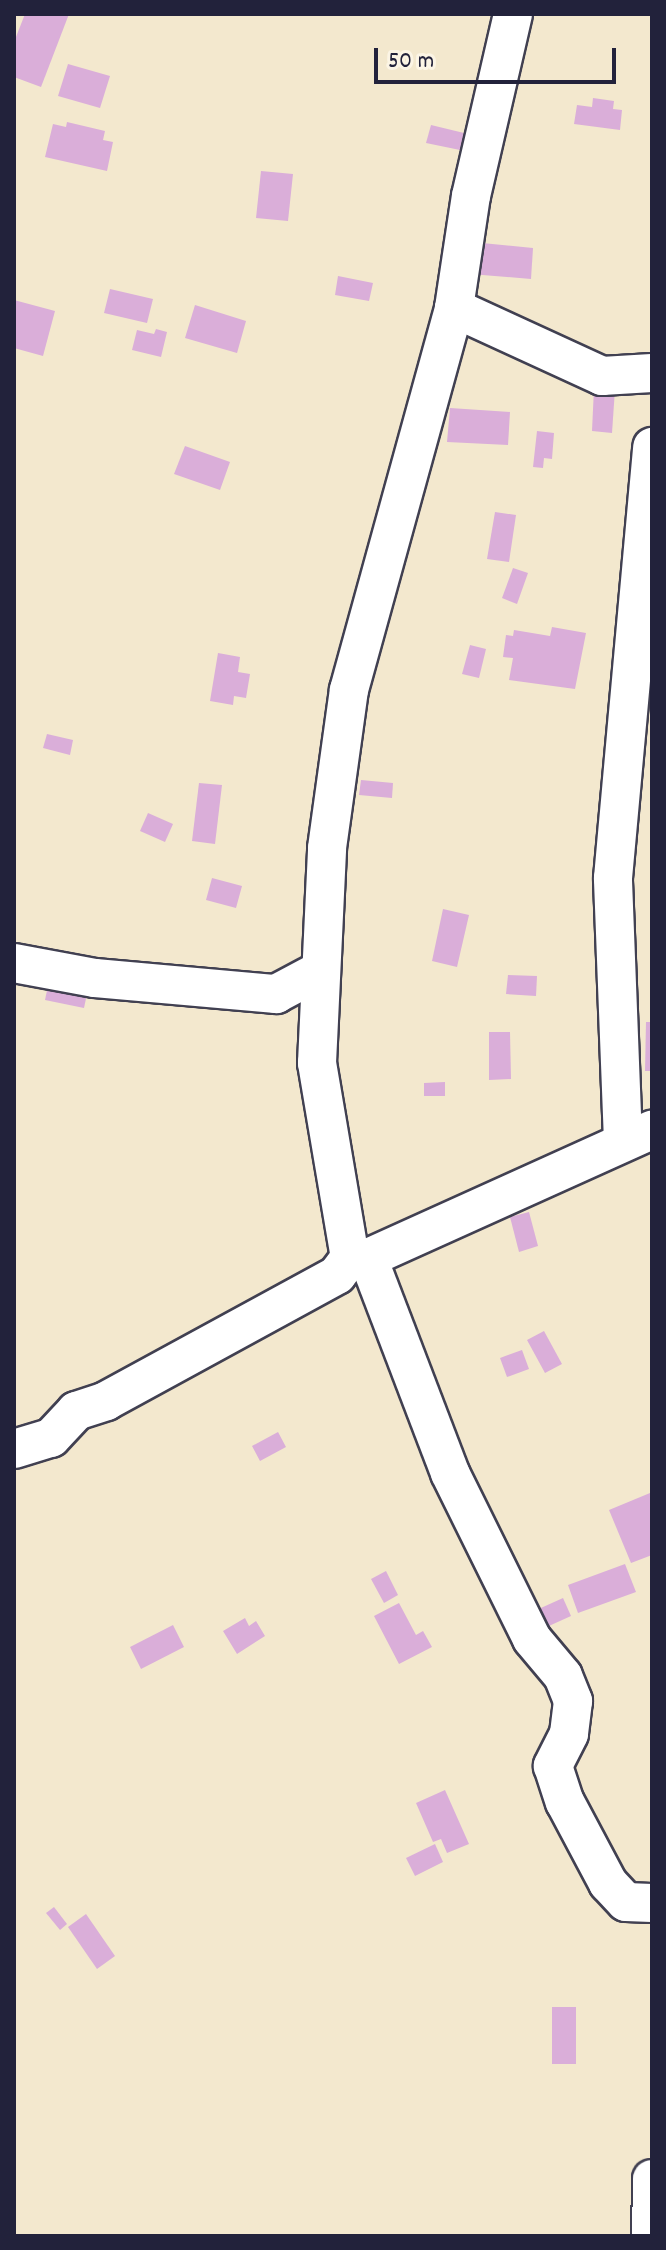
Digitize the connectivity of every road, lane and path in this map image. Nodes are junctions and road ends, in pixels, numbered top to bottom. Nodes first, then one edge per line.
1 (513, 14) edge
2 (454, 308) junction
3 (652, 373) edge
4 (652, 447) edge
5 (14, 963) edge
6 (319, 971) junction
7 (276, 994) junction
8 (318, 1046) junction
9 (638, 1136) edge
10 (359, 1258) junction
11 (14, 1449) edge
12 (652, 1903) edge
13 (652, 2179) edge
14 (651, 2236) edge

1 - 2 street
2 - 3 street
2 - 6 street
4 - 9 street
5 - 7 street
6 - 7 street
6 - 8 street
7 - 8 street
8 - 10 street
9 - 10 street
10 - 11 street
10 - 12 street
13 - 14 street

